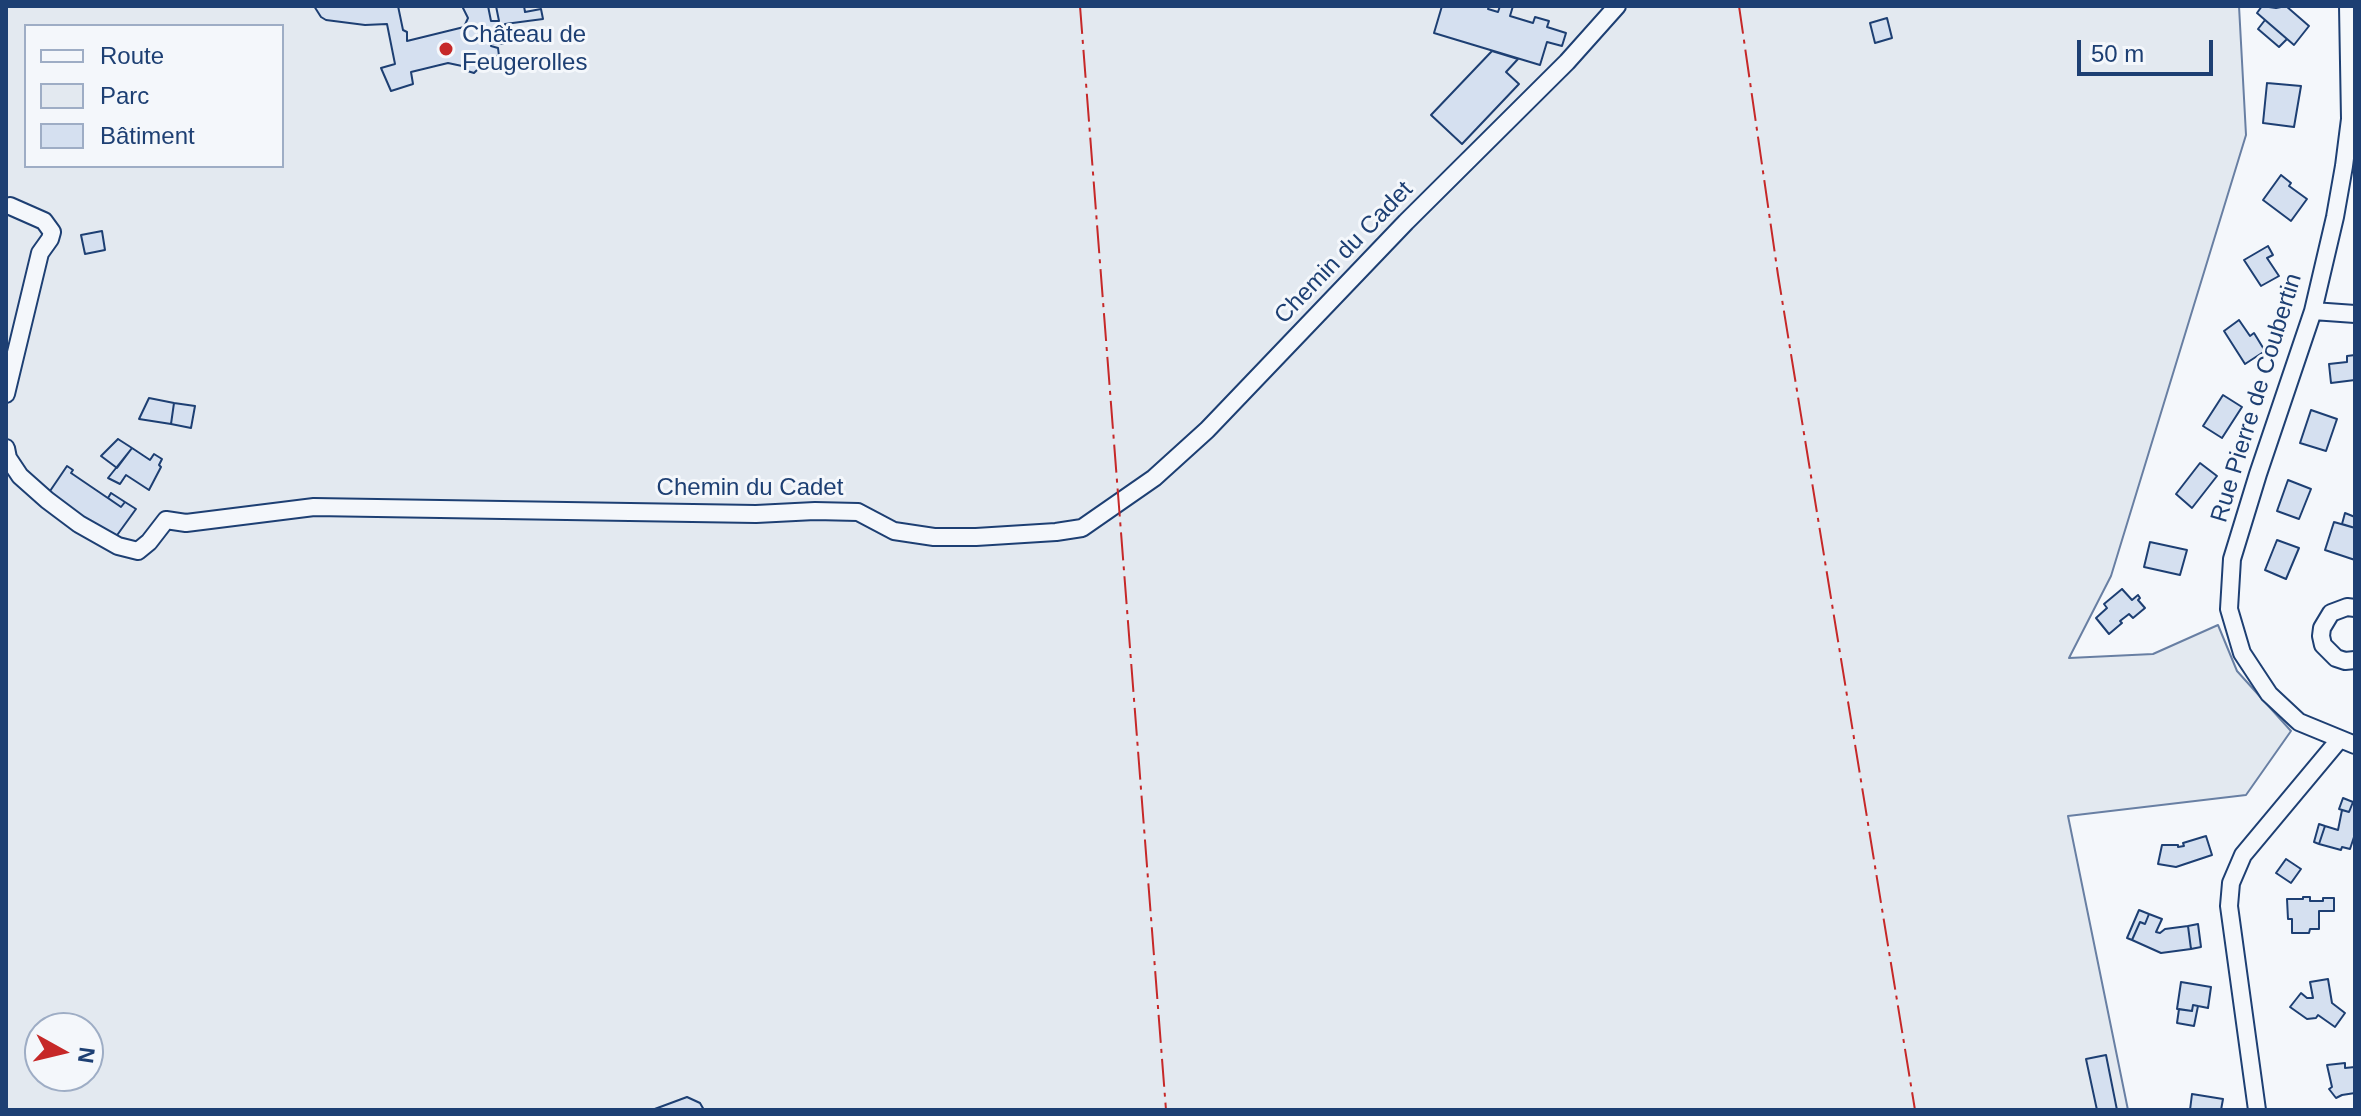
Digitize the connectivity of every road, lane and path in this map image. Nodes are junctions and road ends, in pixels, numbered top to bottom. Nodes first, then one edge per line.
1 (1617, 6) edge
2 (2348, 6) edge
3 (10, 206) dead end
4 (2313, 311) junction
5 (2355, 314) edge
6 (6, 394) edge
7 (6, 448) edge
8 (2355, 608) edge
9 (2355, 660) edge
10 (2347, 742) edge
11 (2257, 1110) edge

1 - 7 street, Chemin du Cadet
2 - 4 street, Rue Pierre de Coubertin
3 - 6 street
4 - 5 street
4 - 10 street, Rue Pierre de Coubertin
8 - 9 street
10 - 11 street

